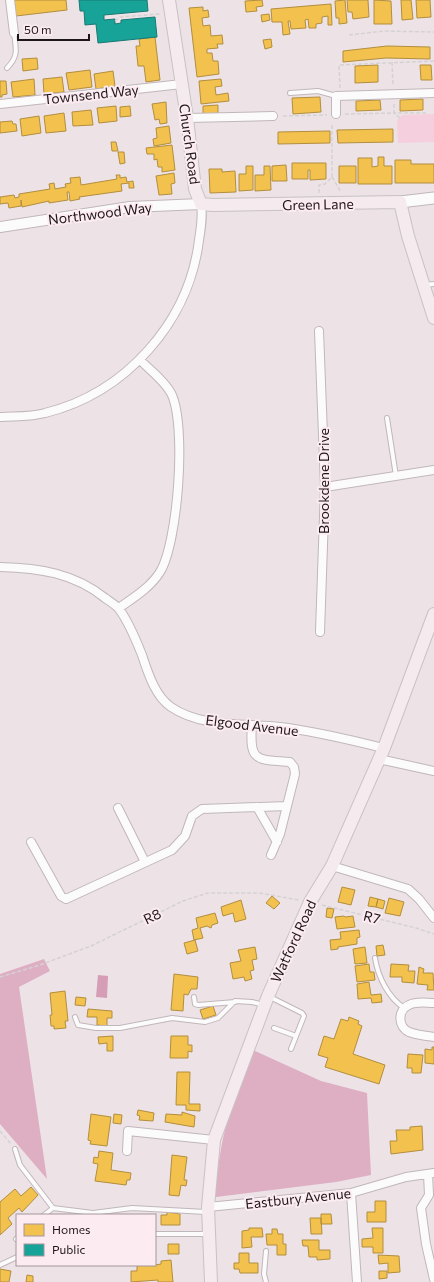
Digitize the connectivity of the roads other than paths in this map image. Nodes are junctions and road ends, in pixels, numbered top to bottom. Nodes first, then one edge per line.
1 (10, 0) edge
2 (171, 0) edge
3 (14, 33) joint
4 (7, 68) dead end
5 (182, 84) junction
6 (290, 93) dead end
7 (434, 93) edge
8 (338, 96) junction
9 (0, 104) edge
10 (334, 115) road end
11 (273, 116) dead end
12 (187, 118) junction
13 (434, 198) edge
14 (400, 202) junction
15 (201, 204) junction
16 (0, 227) edge
17 (428, 284) edge
18 (434, 318) edge
19 (319, 331) dead end
20 (140, 360) junction
21 (0, 417) edge
22 (387, 418) dead end
23 (434, 470) edge
24 (396, 476) junction
25 (325, 487) junction
26 (0, 567) edge
27 (119, 608) junction
28 (434, 614) edge
29 (320, 632) dead end
30 (252, 726) junction
31 (381, 753) junction
32 (434, 771) edge
33 (286, 806) junction
34 (257, 807) junction
35 (118, 808) dead end
36 (31, 842) dead end
37 (277, 842) junction
38 (271, 855) dead end
39 (145, 862) junction
40 (332, 866) junction
41 (434, 918) edge
42 (375, 958) dead end
43 (194, 997) dead end
44 (266, 1000) junction
45 (235, 1002) junction
46 (434, 1003) edge
47 (404, 1008) junction
48 (75, 1017) dead end
49 (274, 1028) dead end
50 (296, 1036) junction
51 (434, 1037) edge
52 (291, 1049) dead end
53 (214, 1140) junction
54 (15, 1149) road end
55 (127, 1151) dead end
56 (431, 1174) edge
57 (351, 1194) junction
58 (431, 1194) edge
59 (53, 1208) junction
60 (208, 1210) junction
61 (45, 1214) edge
62 (156, 1234) edge
63 (209, 1234) junction
64 (266, 1251) dead end
65 (16, 1258) edge
66 (0, 1266) edge
67 (434, 1279) edge
68 (211, 1282) edge
69 (266, 1282) edge
70 (357, 1282) edge

1 - 3 street
2 - 5 main road, Church Road
3 - 4 lane
5 - 9 street, Townsend Way
5 - 12 main road, Church Road
6 - 8 lane
7 - 8 street
8 - 10 street
11 - 12 street
12 - 15 main road, Church Road
13 - 14 main road, Green Lane
14 - 15 main road, Green Lane
14 - 17 main road
15 - 16 street, Northwood Way
15 - 20 street
17 - 18 main road
19 - 25 street, Brookdene Drive
20 - 21 street
20 - 27 street
22 - 24 lane
23 - 24 street
24 - 25 street
25 - 29 street, Brookdene Drive
26 - 27 street, Elgood Avenue
27 - 30 street, Elgood Avenue
28 - 31 main road, Watford Road
30 - 31 street, Elgood Avenue
30 - 33 street
31 - 32 street, Elgood Avenue
31 - 40 main road, Watford Road
33 - 34 street
33 - 37 street
34 - 37 street
34 - 39 street
35 - 39 street
36 - 39 street
37 - 38 street
40 - 41 street
40 - 44 main road, Watford Road
42 - 47 lane
43 - 45 lane
44 - 45 lane
44 - 50 lane
44 - 53 main road, Watford Road
45 - 48 lane
46 - 47 street
47 - 51 street
49 - 50 lane
50 - 52 lane
53 - 55 street
53 - 60 main road, Watford Road
54 - 59 lane
56 - 57 street, Eastbury Avenue
56 - 58 street
57 - 60 street, Eastbury Avenue
57 - 70 street
58 - 67 street
59 - 60 lane
59 - 61 lane
60 - 63 main road, Watford Road
62 - 63 lane
63 - 68 main road, Watford Road
64 - 69 lane
65 - 66 lane

